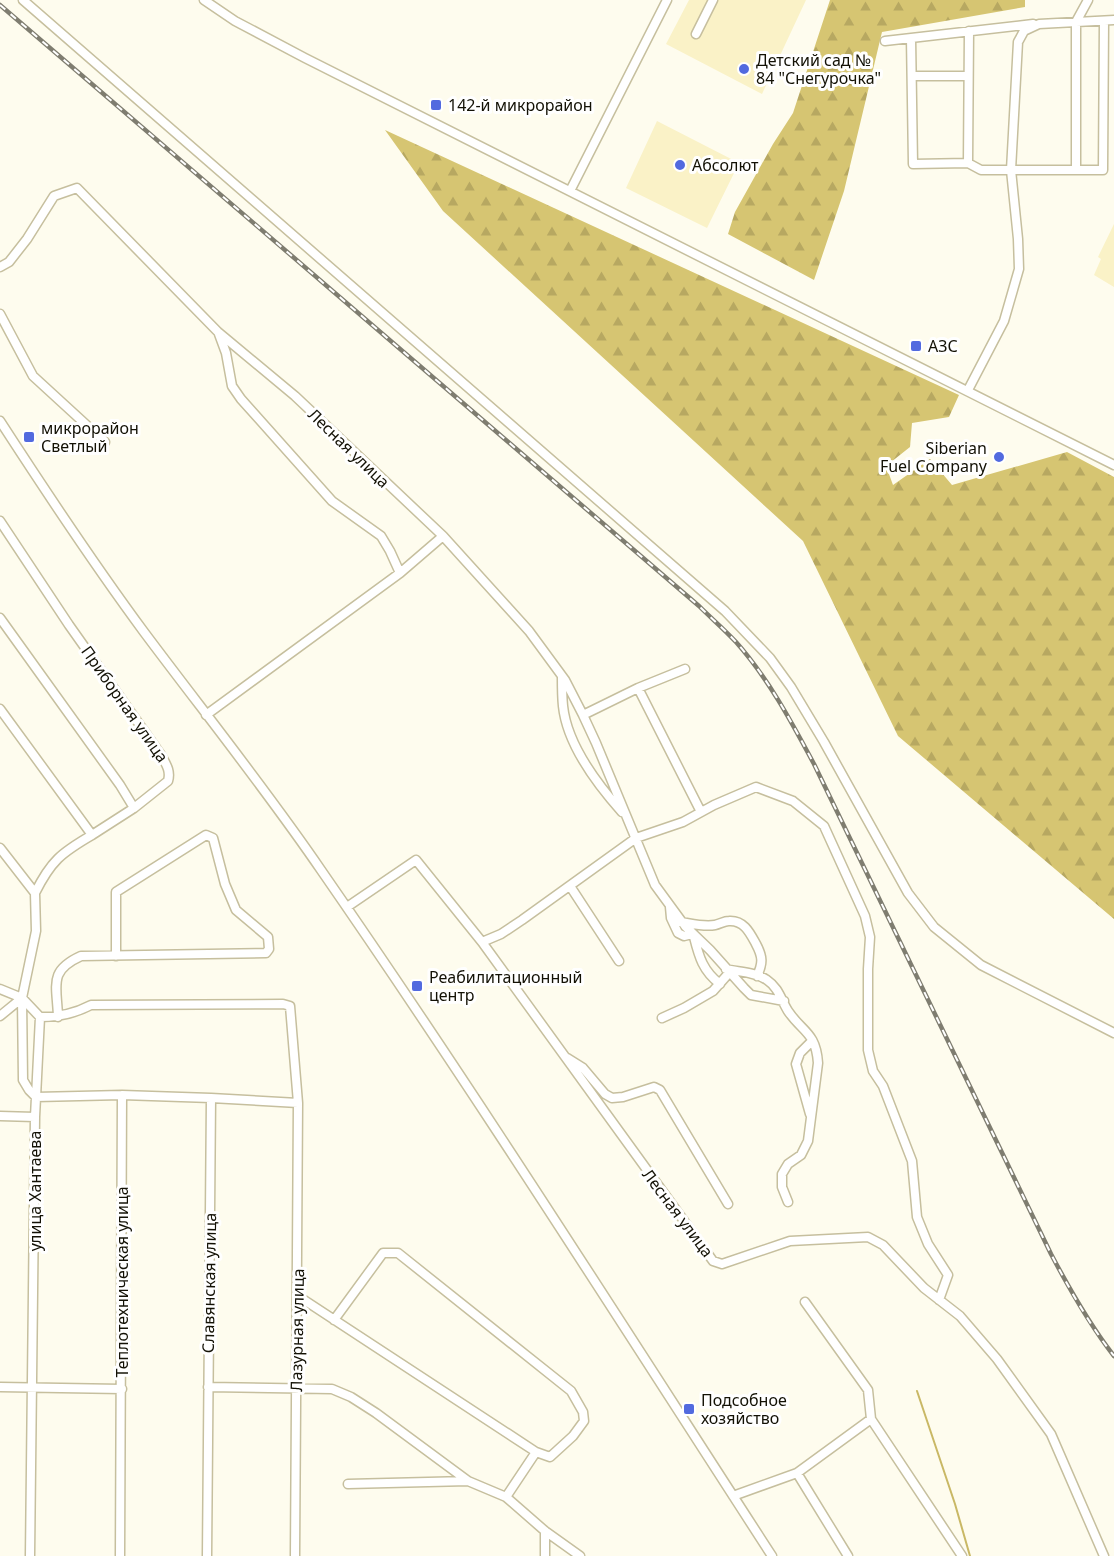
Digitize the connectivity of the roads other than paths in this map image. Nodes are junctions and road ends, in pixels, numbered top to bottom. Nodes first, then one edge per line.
1 (23, 0) edge
2 (204, 0) edge
3 (668, 0) edge
4 (713, 0) edge
5 (1088, 0) edge
6 (1114, 20) edge
7 (1104, 21) junction
8 (1076, 22) junction
9 (1039, 24) junction
10 (969, 32) junction
11 (696, 34) dead end
12 (911, 38) junction
13 (885, 41) dead end
14 (912, 76) junction
15 (968, 76) junction
16 (968, 163) junction
17 (1011, 170) junction
18 (1076, 170) junction
19 (570, 191) junction
20 (0, 267) edge
21 (0, 314) edge
22 (218, 332) junction
23 (968, 390) junction
24 (0, 421) edge
25 (105, 442) dead end
26 (1114, 465) edge
27 (0, 521) edge
28 (442, 536) junction
29 (399, 573) junction
30 (0, 618) edge
31 (685, 669) dead end
32 (562, 676) junction
33 (639, 688) junction
34 (0, 709) edge
35 (206, 715) junction
36 (583, 716) junction
37 (134, 808) junction
38 (701, 812) junction
39 (627, 817) junction
40 (92, 835) junction
41 (636, 838) junction
42 (0, 848) edge
43 (570, 886) junction
44 (35, 893) junction
45 (670, 906) junction
46 (347, 907) junction
47 (681, 922) junction
48 (693, 935) junction
49 (482, 942) junction
50 (117, 956) junction
51 (619, 961) dead end
52 (728, 971) junction
53 (757, 976) junction
54 (720, 984) junction
55 (0, 989) edge
56 (22, 998) junction
57 (784, 1000) junction
58 (0, 1016) edge
59 (40, 1017) junction
60 (58, 1017) junction
61 (662, 1018) dead end
62 (1114, 1033) edge
63 (812, 1041) junction
64 (562, 1055) junction
65 (122, 1095) junction
66 (36, 1097) junction
67 (211, 1098) junction
68 (297, 1103) junction
69 (0, 1116) edge
70 (811, 1116) junction
71 (35, 1117) junction
72 (788, 1202) dead end
73 (728, 1204) dead end
74 (298, 1296) junction
75 (939, 1300) junction
76 (805, 1302) dead end
77 (334, 1320) junction
78 (0, 1387) edge
79 (32, 1387) junction
80 (208, 1387) junction
81 (297, 1387) junction
82 (122, 1389) junction
83 (871, 1419) junction
84 (536, 1452) junction
85 (797, 1473) junction
86 (468, 1481) junction
87 (348, 1484) dead end
88 (733, 1496) junction
89 (506, 1497) junction
90 (545, 1531) junction
91 (30, 1556) edge
92 (120, 1556) edge
93 (207, 1556) edge
94 (295, 1556) edge
95 (545, 1556) edge
96 (580, 1556) edge
97 (772, 1556) edge
98 (848, 1556) edge
99 (962, 1556) edge
100 (1104, 1556) edge

1 - 62 street
2 - 19 street
3 - 19 street
4 - 11 street
5 - 8 street
6 - 7 street
7 - 8 street
7 - 18 street
8 - 9 street
8 - 18 street
9 - 10 street
9 - 17 street
10 - 12 street
10 - 15 street
12 - 13 street
12 - 14 street
14 - 15 street
14 - 16 street
15 - 16 street
16 - 17 street
17 - 18 street
17 - 23 street
19 - 23 street
20 - 22 street, Лесная улица
21 - 25 street
22 - 28 street, Лесная улица
22 - 29 street
23 - 26 street
24 - 35 street
27 - 37 street, Приборная улица
28 - 29 street
28 - 32 street, Лесная улица
29 - 35 street
30 - 37 street
31 - 33 street
32 - 36 street, Лесная улица
32 - 39 street
33 - 36 street
33 - 38 street
34 - 40 street
35 - 46 street
36 - 39 street, Лесная улица
37 - 40 street
38 - 41 street
38 - 75 street
39 - 41 street, Лесная улица
40 - 44 street
41 - 43 street
41 - 45 street, Лесная улица
42 - 44 street
43 - 49 street
43 - 51 street
44 - 56 street
45 - 47 street, Лесная улица
45 - 48 street
46 - 49 street, Лесная улица
46 - 88 street
47 - 48 street, Лесная улица
47 - 53 street
48 - 52 street, Лесная улица
48 - 54 street
49 - 64 street, Лесная улица
50 - 50 street
50 - 60 street
52 - 53 street
52 - 54 street
52 - 57 street, Лесная улица
53 - 57 street
54 - 61 street
55 - 56 street
56 - 58 street
56 - 59 street
56 - 66 street
57 - 63 street
59 - 60 street, Лазурная улица
59 - 66 street, улица Хантаева
60 - 68 street, Лазурная улица
63 - 70 street
63 - 70 street
64 - 73 street
64 - 75 street, Лесная улица
65 - 66 street
65 - 67 street
65 - 82 street, Теплотехническая улица
66 - 71 street, улица Хантаева
67 - 68 street
67 - 80 street, Славянская улица
68 - 74 street, Лазурная улица
69 - 71 street
70 - 72 street
71 - 79 street, улица Хантаева
74 - 77 street
74 - 81 street, Лазурная улица
75 - 100 street, Лесная улица
76 - 83 street
77 - 84 street
77 - 84 street
78 - 79 street
79 - 82 street
79 - 91 street, улица Хантаева
80 - 81 street
80 - 93 street, Славянская улица
81 - 86 street
81 - 94 street, Лазурная улица
82 - 92 street, Теплотехническая улица
83 - 85 street
83 - 99 street
84 - 89 street
85 - 88 street
85 - 98 street
86 - 87 street
86 - 89 street
88 - 97 street
89 - 90 street
90 - 95 street
90 - 96 street

